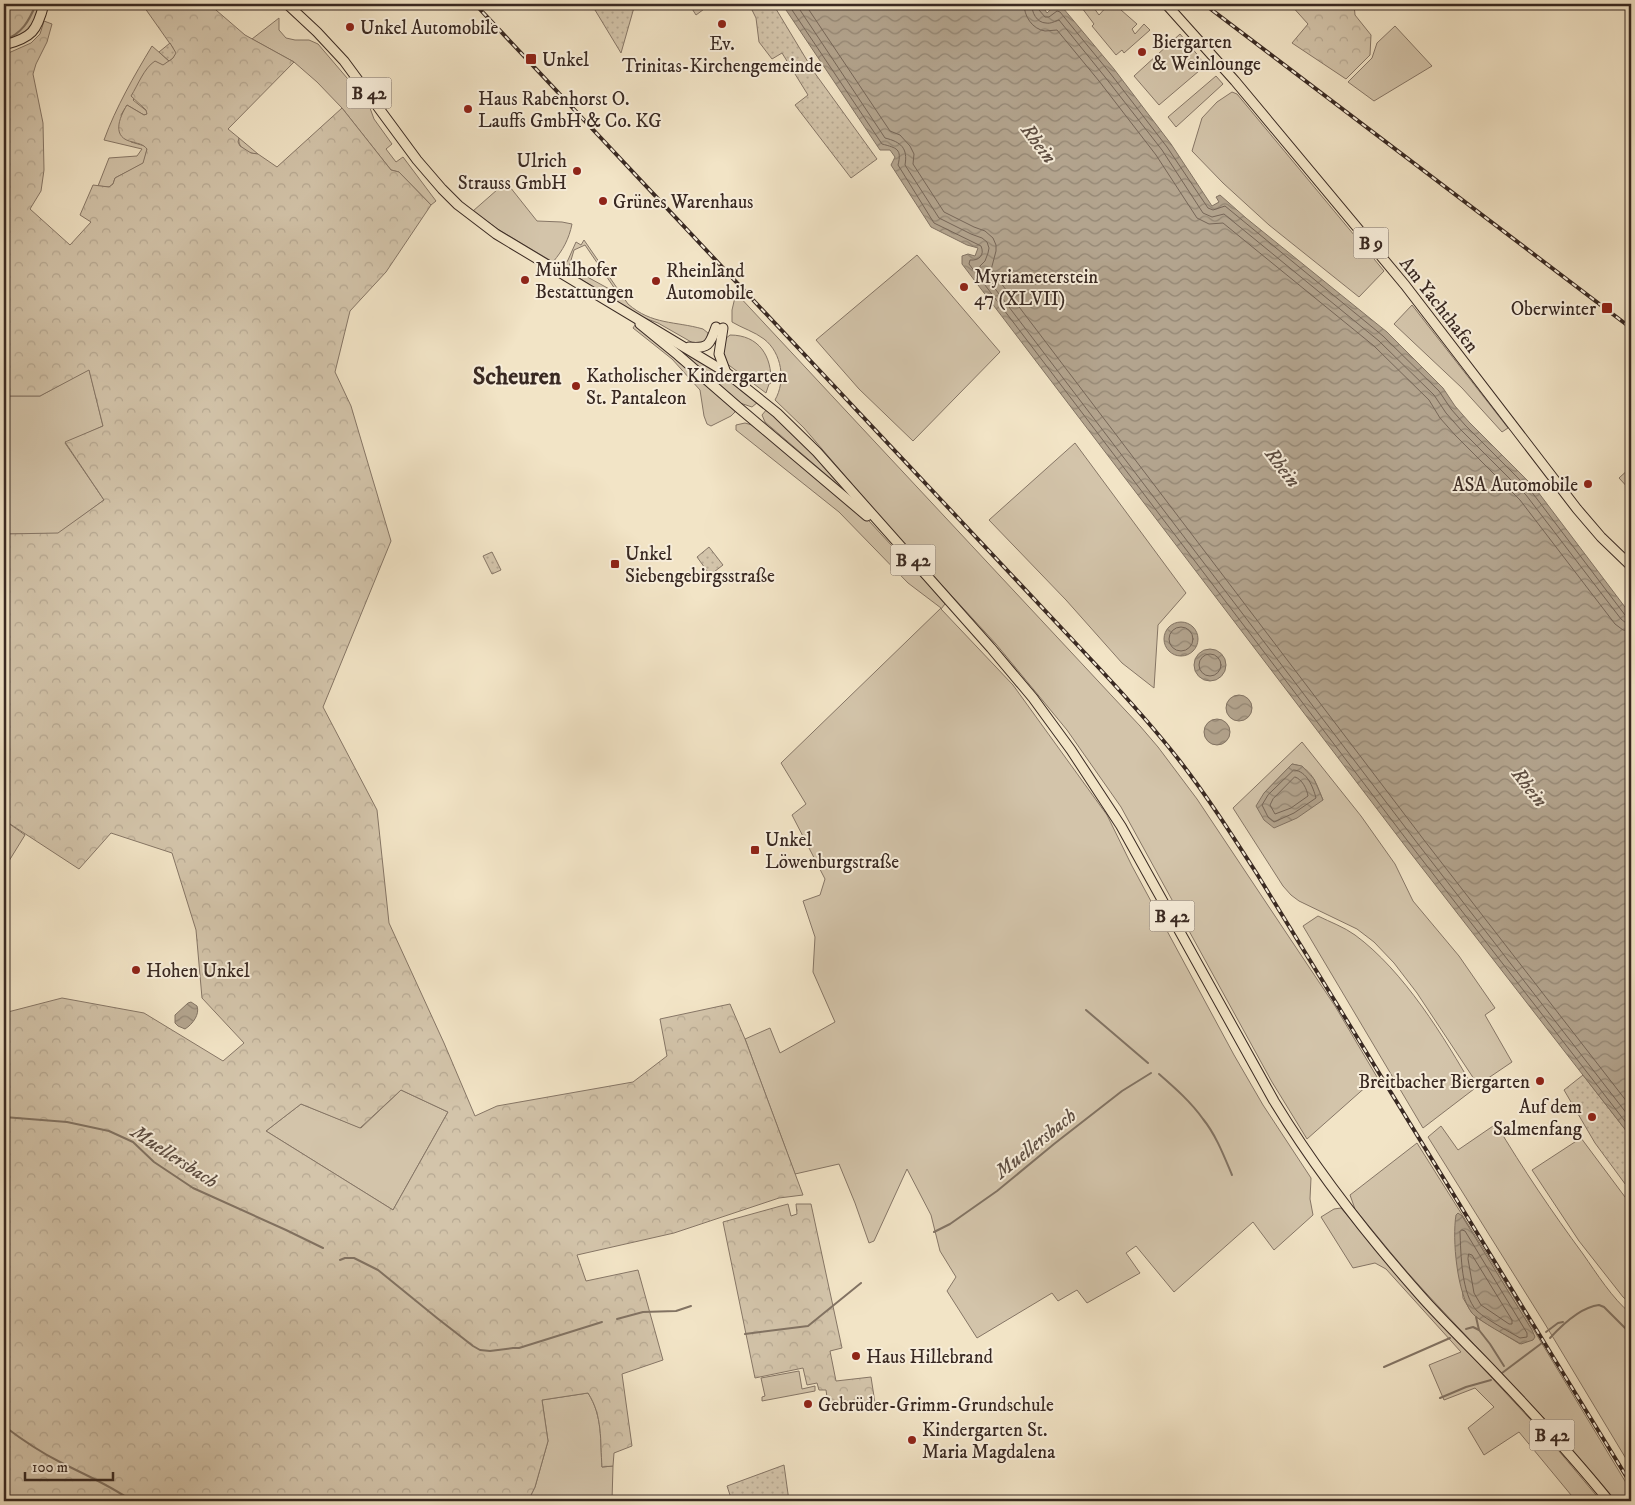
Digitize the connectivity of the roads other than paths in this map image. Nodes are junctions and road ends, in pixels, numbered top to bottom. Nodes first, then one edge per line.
1 (44, 4) edge
2 (287, 4) edge
3 (1166, 4) edge
4 (4, 45) edge
5 (633, 315) junction
6 (686, 347) junction
7 (727, 373) junction
8 (879, 521) junction
9 (1631, 566) edge
10 (1609, 1501) edge

1 - 4 main road
2 - 5 main road, B 42
3 - 9 main road, Am Yachthafen / B 9
5 - 6 main road, B 42
5 - 8 main road
6 - 7 main road, B 42
6 - 7 main road
7 - 8 main road, B 42
8 - 10 main road, B 42

